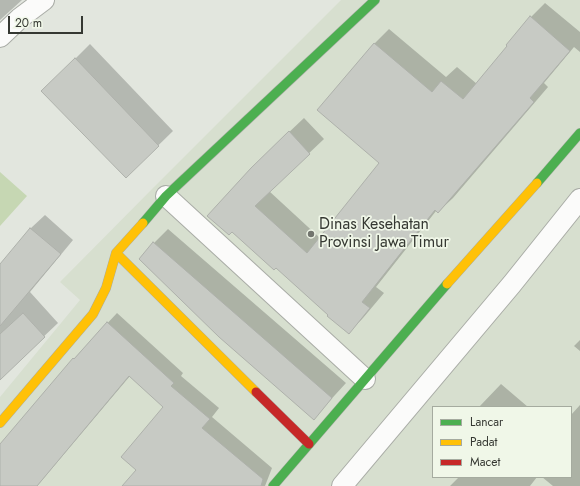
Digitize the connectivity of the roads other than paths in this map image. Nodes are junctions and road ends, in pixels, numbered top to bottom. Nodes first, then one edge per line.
1 (44, 0) edge
2 (375, 0) edge
3 (0, 37) edge
4 (580, 133) edge
5 (166, 196) junction
6 (580, 199) edge
7 (116, 253) junction
8 (365, 379) junction
9 (0, 423) edge
10 (309, 444) junction
11 (273, 486) edge
12 (342, 486) edge

1 - 3 street
2 - 5 street
4 - 8 street
5 - 7 street
5 - 8 street
6 - 12 street
7 - 9 street
7 - 10 street
8 - 10 street
10 - 11 street

